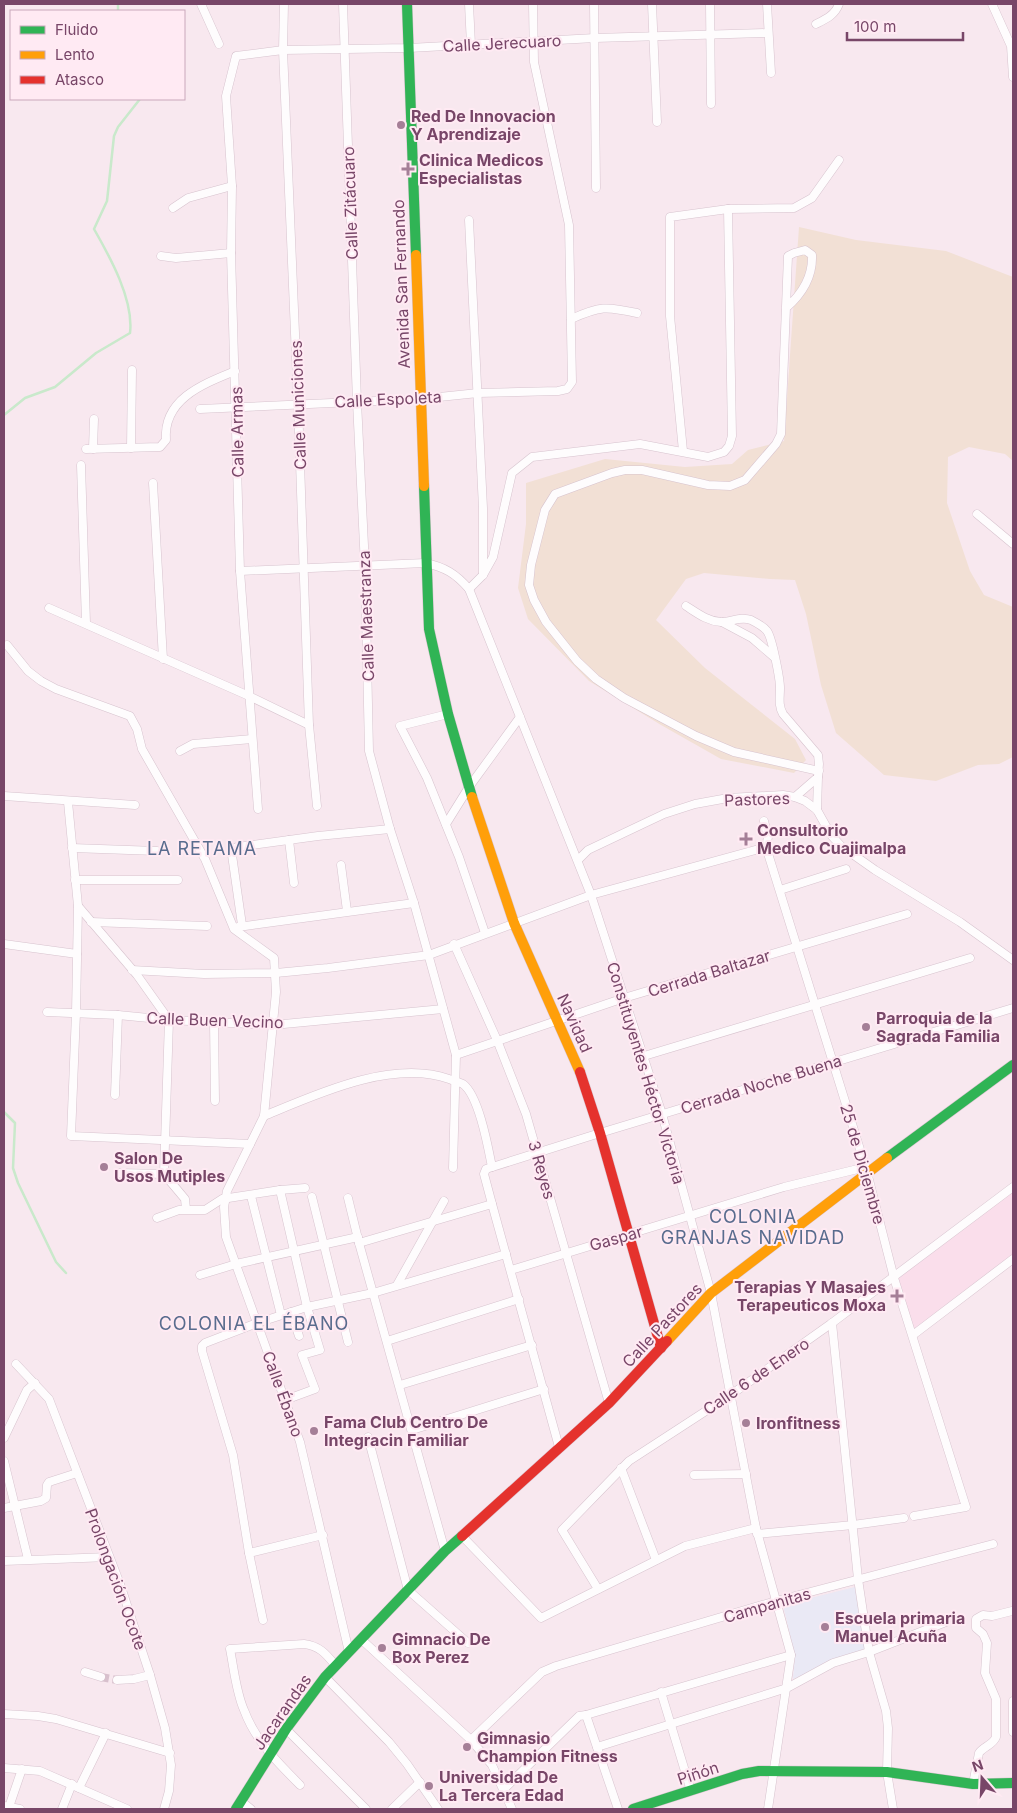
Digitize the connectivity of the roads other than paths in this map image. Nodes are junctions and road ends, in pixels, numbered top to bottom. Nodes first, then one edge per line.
1 (201, 4) edge
2 (284, 4) edge
3 (344, 4) edge
4 (407, 4) edge
5 (469, 4) edge
6 (533, 4) edge
7 (594, 4) edge
8 (652, 4) edge
9 (710, 4) edge
10 (767, 4) edge
11 (839, 4) edge
12 (992, 4) edge
13 (816, 24) dead end
14 (768, 33) junction
15 (710, 34) junction
16 (652, 36) junction
17 (594, 38) junction
18 (534, 41) junction
19 (219, 44) dead end
20 (471, 44) junction
21 (345, 48) junction
22 (409, 48) junction
23 (283, 50) junction
24 (236, 56) joint
25 (771, 73) dead end
26 (1013, 77) edge
27 (711, 104) dead end
28 (657, 122) dead end
29 (839, 160) dead end
30 (232, 186) junction
31 (596, 188) dead end
32 (173, 208) dead end
33 (728, 209) junction
34 (469, 220) dead end
35 (231, 253) junction
36 (161, 256) dead end
37 (786, 308) junction
38 (637, 313) dead end
39 (571, 319) junction
40 (132, 370) dead end
41 (235, 370) junction
42 (478, 393) junction
43 (420, 398) junction
44 (357, 402) junction
45 (298, 404) junction
46 (236, 406) junction
47 (200, 409) dead end
48 (94, 419) dead end
49 (131, 448) junction
50 (683, 452) junction
51 (81, 465) dead end
52 (153, 483) dead end
53 (977, 514) dead end
54 (1013, 544) edge
55 (425, 563) junction
56 (365, 566) junction
57 (304, 569) junction
58 (240, 571) junction
59 (483, 575) junction
60 (469, 589) junction
61 (686, 606) dead end
62 (49, 608) dead end
63 (722, 622) junction
64 (86, 623) junction
65 (7, 645) dead end
66 (774, 657) junction
67 (163, 659) junction
68 (248, 696) junction
69 (448, 714) junction
70 (520, 717) junction
71 (309, 725) junction
72 (252, 739) junction
73 (180, 751) dead end
74 (818, 774) junction
75 (469, 787) junction
76 (4, 796) edge
77 (795, 796) junction
78 (68, 802) junction
79 (134, 805) dead end
80 (317, 806) dead end
81 (258, 809) dead end
82 (817, 810) junction
83 (764, 821) dead end
84 (446, 824) junction
85 (390, 829) junction
86 (289, 840) junction
87 (766, 847) junction
88 (72, 848) junction
89 (157, 851) dead end
90 (578, 860) junction
91 (341, 865) dead end
92 (846, 869) dead end
93 (75, 880) junction
94 (178, 880) dead end
95 (294, 883) dead end
96 (780, 890) junction
97 (591, 895) junction
98 (414, 902) junction
99 (78, 906) junction
100 (347, 912) junction
101 (906, 914) dead end
102 (91, 922) junction
103 (514, 922) junction
104 (207, 926) dead end
105 (242, 926) junction
106 (234, 929) junction
107 (485, 933) junction
108 (4, 944) edge
109 (454, 944) junction
110 (797, 947) junction
111 (77, 954) junction
112 (429, 955) junction
113 (970, 958) dead end
114 (1013, 960) edge
115 (132, 970) junction
116 (276, 973) junction
117 (624, 998) junction
118 (815, 1004) junction
119 (1013, 1008) edge
120 (443, 1009) junction
121 (46, 1012) dead end
122 (76, 1013) junction
123 (118, 1015) junction
124 (169, 1020) junction
125 (558, 1020) junction
126 (214, 1022) junction
127 (273, 1025) junction
128 (497, 1040) junction
129 (456, 1055) junction
130 (644, 1056) junction
131 (833, 1063) junction
132 (1013, 1065) edge
133 (455, 1081) junction
134 (115, 1095) dead end
135 (215, 1101) dead end
136 (662, 1114) junction
137 (264, 1116) junction
138 (600, 1133) junction
139 (166, 1140) junction
140 (250, 1144) junction
141 (537, 1152) junction
142 (492, 1167) junction
143 (453, 1168) dead end
144 (867, 1169) junction
145 (118, 1173) dead end
146 (164, 1174) junction
147 (1013, 1187) edge
148 (305, 1188) dead end
149 (280, 1190) junction
150 (251, 1196) junction
151 (312, 1197) dead end
152 (348, 1198) dead end
153 (225, 1200) junction
154 (444, 1201) dead end
155 (492, 1204) junction
156 (186, 1209) junction
157 (690, 1217) junction
158 (156, 1218) dead end
159 (432, 1222) junction
160 (628, 1234) junction
161 (358, 1240) junction
162 (324, 1244) junction
163 (295, 1251) junction
164 (566, 1252) junction
165 (506, 1254) junction
166 (267, 1258) junction
167 (1013, 1259) edge
168 (236, 1264) junction
169 (511, 1270) junction
170 (200, 1275) dead end
171 (894, 1278) junction
172 (397, 1285) junction
173 (711, 1292) junction
174 (373, 1293) junction
175 (519, 1299) junction
176 (338, 1300) junction
177 (307, 1307) junction
178 (291, 1312) junction
179 (281, 1315) junction
180 (257, 1323) junction
181 (832, 1323) junction
182 (913, 1335) junction
183 (299, 1336) dead end
184 (388, 1341) junction
185 (348, 1342) dead end
186 (532, 1345) junction
187 (661, 1348) junction
188 (16, 1364) dead end
189 (35, 1383) junction
190 (400, 1385) junction
191 (544, 1389) junction
192 (732, 1394) junction
193 (286, 1400) junction
194 (609, 1403) junction
195 (412, 1430) junction
196 (368, 1437) dead end
197 (4, 1438) edge
198 (559, 1447) junction
199 (4, 1461) edge
200 (621, 1468) junction
201 (77, 1473) junction
202 (746, 1474) junction
203 (694, 1475) dead end
204 (15, 1505) junction
205 (4, 1508) edge
206 (914, 1516) dead end
207 (904, 1518) dead end
208 (854, 1526) junction
209 (757, 1531) junction
210 (323, 1534) junction
211 (461, 1535) junction
212 (993, 1544) dead end
213 (445, 1551) junction
214 (250, 1553) junction
215 (109, 1557) junction
216 (28, 1559) junction
217 (656, 1560) junction
218 (4, 1561) edge
219 (858, 1579) junction
220 (598, 1589) junction
221 (408, 1590) junction
222 (776, 1602) junction
223 (1012, 1611) edge
224 (263, 1620) dead end
225 (946, 1622) dead end
226 (362, 1640) junction
227 (468, 1642) dead end
228 (349, 1652) junction
229 (869, 1652) junction
230 (791, 1656) junction
231 (336, 1666) junction
232 (85, 1672) dead end
233 (150, 1675) junction
234 (101, 1677) tunnel mouth
235 (325, 1677) junction
236 (117, 1680) tunnel mouth
237 (787, 1688) junction
238 (661, 1692) junction
239 (1013, 1701) edge
240 (4, 1714) edge
241 (586, 1715) junction
242 (672, 1725) junction
243 (286, 1729) junction
244 (1013, 1732) edge
245 (106, 1733) junction
246 (471, 1740) junction
247 (597, 1747) junction
248 (170, 1753) junction
249 (270, 1755) junction
250 (4, 1768) edge
251 (22, 1769) junction
252 (773, 1770) junction
253 (887, 1772) junction
254 (420, 1782) junction
255 (1013, 1783) edge
256 (973, 1784) junction
257 (300, 1785) dead end
258 (76, 1786) junction
259 (504, 1789) junction
260 (691, 1791) junction
261 (238, 1805) edge
262 (7, 1806) edge
263 (113, 1806) edge
264 (20, 1809) edge
265 (62, 1809) edge
266 (127, 1809) edge
267 (164, 1809) edge
268 (251, 1809) edge
269 (366, 1809) edge
270 (392, 1809) edge
271 (438, 1809) edge
272 (512, 1809) edge
273 (618, 1809) edge
274 (632, 1809) edge
275 (768, 1809) edge
276 (893, 1809) edge

1 - 19 street
2 - 23 street, Calle Municiones
3 - 21 street, Calle Zitácuaro
4 - 22 street, Avenida San Fernando
5 - 20 street
6 - 18 street
7 - 17 street
8 - 16 street
9 - 15 street
10 - 14 street
11 - 13 street
12 - 26 street
14 - 15 street, Calle Jerecuaro
14 - 25 street
15 - 16 street, Calle Jerecuaro
15 - 27 street
16 - 17 street, Calle Jerecuaro
16 - 28 street
17 - 18 street, Calle Jerecuaro
17 - 31 street
18 - 20 street, Calle Jerecuaro
18 - 39 street
20 - 22 street, Calle Jerecuaro
21 - 22 street, Calle Jerecuaro
21 - 23 street, Calle Jerecuaro
21 - 44 street, Calle Zitácuaro
22 - 43 street, Avenida San Fernando
23 - 24 street, Calle Jerecuaro
23 - 45 street, Calle Municiones
24 - 30 street, Calle Armas
29 - 33 street
30 - 32 street
30 - 35 street, Calle Armas
33 - 50 street
33 - 50 street
34 - 42 street
35 - 36 street
35 - 41 street, Calle Armas
37 - 37 street
37 - 74 street
38 - 39 street
39 - 42 street, Calle Espoleta
40 - 49 street
41 - 46 street, Calle Armas
41 - 49 street
42 - 43 street, Calle Espoleta
42 - 59 street
43 - 44 street, Calle Espoleta
43 - 55 street, Avenida San Fernando
44 - 45 street, Calle Espoleta
44 - 56 street, Calle Maestranza
45 - 46 street, Calle Espoleta
45 - 57 street, Calle Municiones
46 - 47 street, Calle Espoleta
46 - 58 street, Calle Armas
48 - 49 street
50 - 59 street
51 - 64 street
52 - 67 street
53 - 54 street
55 - 56 street
55 - 60 street
55 - 69 street, Avenida San Fernando
56 - 57 street
56 - 85 street, Calle Maestranza
57 - 58 street
57 - 71 street, Calle Municiones
58 - 68 street, Calle Armas
59 - 60 street
60 - 70 street, Constituyentes Héctor Victoria
61 - 63 street
62 - 64 street
63 - 66 street
63 - 66 street
64 - 67 street
65 - 106 street
66 - 74 street
67 - 68 street
68 - 71 street
68 - 72 street, Calle Armas
69 - 75 street, Navidad
69 - 84 street
70 - 75 street
70 - 90 street, Constituyentes Héctor Victoria
71 - 80 street, Calle Municiones
72 - 73 street
72 - 81 street, Calle Armas
74 - 77 street
74 - 82 street
75 - 84 street
75 - 103 street, Navidad
76 - 78 street
77 - 82 street, Pastores
77 - 90 street, Pastores
78 - 79 street
78 - 88 street
82 - 114 street, Pastores
83 - 87 street, 25 de Diciembre
84 - 107 street
85 - 86 street
85 - 98 street, Calle Maestranza
86 - 95 street
86 - 105 street
87 - 96 street, 25 de Diciembre
87 - 97 street
88 - 89 street
88 - 93 street
90 - 97 street, Constituyentes Héctor Victoria
91 - 100 street
92 - 96 street
93 - 94 street
93 - 99 street
96 - 110 street, 25 de Diciembre
97 - 103 street
97 - 117 street, Constituyentes Héctor Victoria
98 - 100 street
98 - 112 street, Calle Maestranza
99 - 102 street
99 - 111 street
100 - 105 street
101 - 110 street, Cerrada Baltazar
102 - 104 street
102 - 115 street
103 - 107 street
103 - 125 street, Navidad
105 - 106 street
106 - 116 street
107 - 109 street
108 - 111 street
109 - 112 street
109 - 128 street, 3 Reyes
110 - 117 street, Cerrada Baltazar
110 - 118 street, 25 de Diciembre
111 - 122 street
112 - 116 street
112 - 120 street, Calle Maestranza
113 - 118 street
115 - 116 street
115 - 124 street
116 - 127 street
117 - 125 street, Cerrada Baltazar
117 - 130 street, Constituyentes Héctor Victoria
118 - 130 street
118 - 131 street, 25 de Diciembre
119 - 131 street, Cerrada Noche Buena
120 - 127 street, Calle Buen Vecino
120 - 129 street, Calle Maestranza
121 - 122 street, Calle Buen Vecino
122 - 123 street, Calle Buen Vecino
122 - 139 street
123 - 124 street, Calle Buen Vecino
123 - 134 street
124 - 126 street, Calle Buen Vecino
124 - 139 street
125 - 128 street, Cerrada Baltazar
125 - 138 street, Navidad
126 - 127 street, Calle Buen Vecino
126 - 135 street
127 - 137 street
128 - 129 street, Cerrada Baltazar
128 - 141 street, 3 Reyes
129 - 133 street, Calle Maestranza
130 - 136 street, Constituyentes Héctor Victoria
131 - 136 street, Cerrada Noche Buena
131 - 144 street, 25 de Diciembre
132 - 144 street, Calle Pastores
133 - 137 street
133 - 142 street
133 - 143 street, Calle Maestranza
136 - 138 street, Cerrada Noche Buena
136 - 157 street, Constituyentes Héctor Victoria
137 - 140 street, Calle Ébano
138 - 141 street, Cerrada Noche Buena
138 - 160 street, Navidad
139 - 140 street
139 - 146 street
140 - 153 street, Calle Ébano
141 - 142 street, Cerrada Noche Buena
141 - 164 street, 3 Reyes
142 - 155 street, Cerrada Noche Buena
144 - 157 street, Gaspar
144 - 171 street, 25 de Diciembre
144 - 173 street, Calle Pastores
145 - 146 street
146 - 156 street
147 - 171 street, Calle 6 de Enero
148 - 149 street
149 - 150 street
149 - 163 street
150 - 153 street
150 - 166 street
151 - 162 street
152 - 161 street
153 - 156 street
153 - 168 street, Calle Ébano
154 - 159 street
155 - 159 street
155 - 165 street
156 - 158 street
157 - 160 street, Gaspar
157 - 173 street, Constituyentes Héctor Victoria
159 - 161 street
159 - 172 street
160 - 164 street, Gaspar
160 - 187 street, Navidad
161 - 162 street
161 - 174 street
162 - 163 street
162 - 176 street
163 - 166 street
163 - 177 street
164 - 169 street, Gaspar
164 - 194 street, 3 Reyes
165 - 169 street
165 - 172 street
166 - 168 street
166 - 179 street
167 - 182 street
168 - 170 street
168 - 180 street, Calle Ébano
169 - 175 street
171 - 181 street, Calle 6 de Enero
171 - 182 street, 25 de Diciembre
172 - 174 street
173 - 187 street, Calle Pastores
173 - 192 street, Constituyentes Héctor Victoria
174 - 176 street
174 - 184 street
175 - 184 street
175 - 186 street
176 - 177 street
176 - 185 street
177 - 178 street
177 - 193 street
178 - 179 street
178 - 183 street
179 - 180 street
180 - 193 street, Calle Ébano
180 - 214 street
181 - 192 street, Calle 6 de Enero
181 - 208 street
182 - 206 street, 25 de Diciembre
184 - 190 street
186 - 190 street
186 - 191 street
187 - 194 street, Calle Pastores
188 - 189 street, Prolongación Ocote
189 - 197 street
189 - 201 street, Prolongación Ocote
190 - 195 street
191 - 195 street
191 - 198 street
192 - 200 street, Calle 6 de Enero
192 - 202 street, Constituyentes Héctor Victoria
193 - 210 street, Calle Ébano
194 - 198 street, Calle Pastores
195 - 213 street
196 - 221 street
198 - 211 street, Calle Pastores
199 - 204 street
200 - 217 street
200 - 220 street, Calle 6 de Enero
201 - 204 street
201 - 215 street, Prolongación Ocote
202 - 203 street
202 - 209 street, Constituyentes Héctor Victoria
204 - 205 street
204 - 216 street
207 - 208 street
208 - 209 street
208 - 219 street
209 - 217 street
209 - 222 street, Constituyentes Héctor Victoria
210 - 214 street
210 - 228 street, Calle Ébano
211 - 213 street, Calle Pastores
211 - 220 street
212 - 219 street, Campanitas
213 - 221 street, Calle Pastores
214 - 224 street
215 - 216 street
215 - 233 street, Prolongación Ocote
216 - 218 street
217 - 220 street
219 - 222 street, Campanitas
219 - 229 street
221 - 226 street, Calle Pastores
221 - 227 street
222 - 230 street, Constituyentes Héctor Victoria
222 - 246 street, Campanitas
223 - 256 street
225 - 229 street
226 - 228 street, Jacarandas
226 - 246 street
228 - 231 street, Jacarandas
229 - 237 street
229 - 253 street
230 - 237 street, Constituyentes Héctor Victoria
230 - 238 street
231 - 235 street, Jacarandas
231 - 249 street
232 - 234 street
233 - 236 street
233 - 248 street, Prolongación Ocote
235 - 243 street, Jacarandas
235 - 254 street
237 - 242 street
237 - 252 street, Constituyentes Héctor Victoria
238 - 241 street
238 - 242 street
239 - 244 street
240 - 245 street
241 - 247 street
241 - 259 street
242 - 247 street
242 - 260 street
243 - 249 street, Jacarandas
243 - 269 street
245 - 248 street
245 - 258 street
246 - 259 street
247 - 273 street
248 - 267 street, Prolongación Ocote
249 - 257 street
249 - 261 street, Jacarandas
250 - 251 street
251 - 258 street
251 - 262 street
252 - 253 street, Piñón
252 - 260 street, Piñón
252 - 275 street, Constituyentes Héctor Victoria
253 - 256 street, Piñón
253 - 276 street
254 - 270 street
254 - 271 street
255 - 256 street, Piñón
258 - 263 street
258 - 265 street
259 - 272 street
260 - 274 street, Piñón
261 - 268 street
262 - 264 street
263 - 266 street

